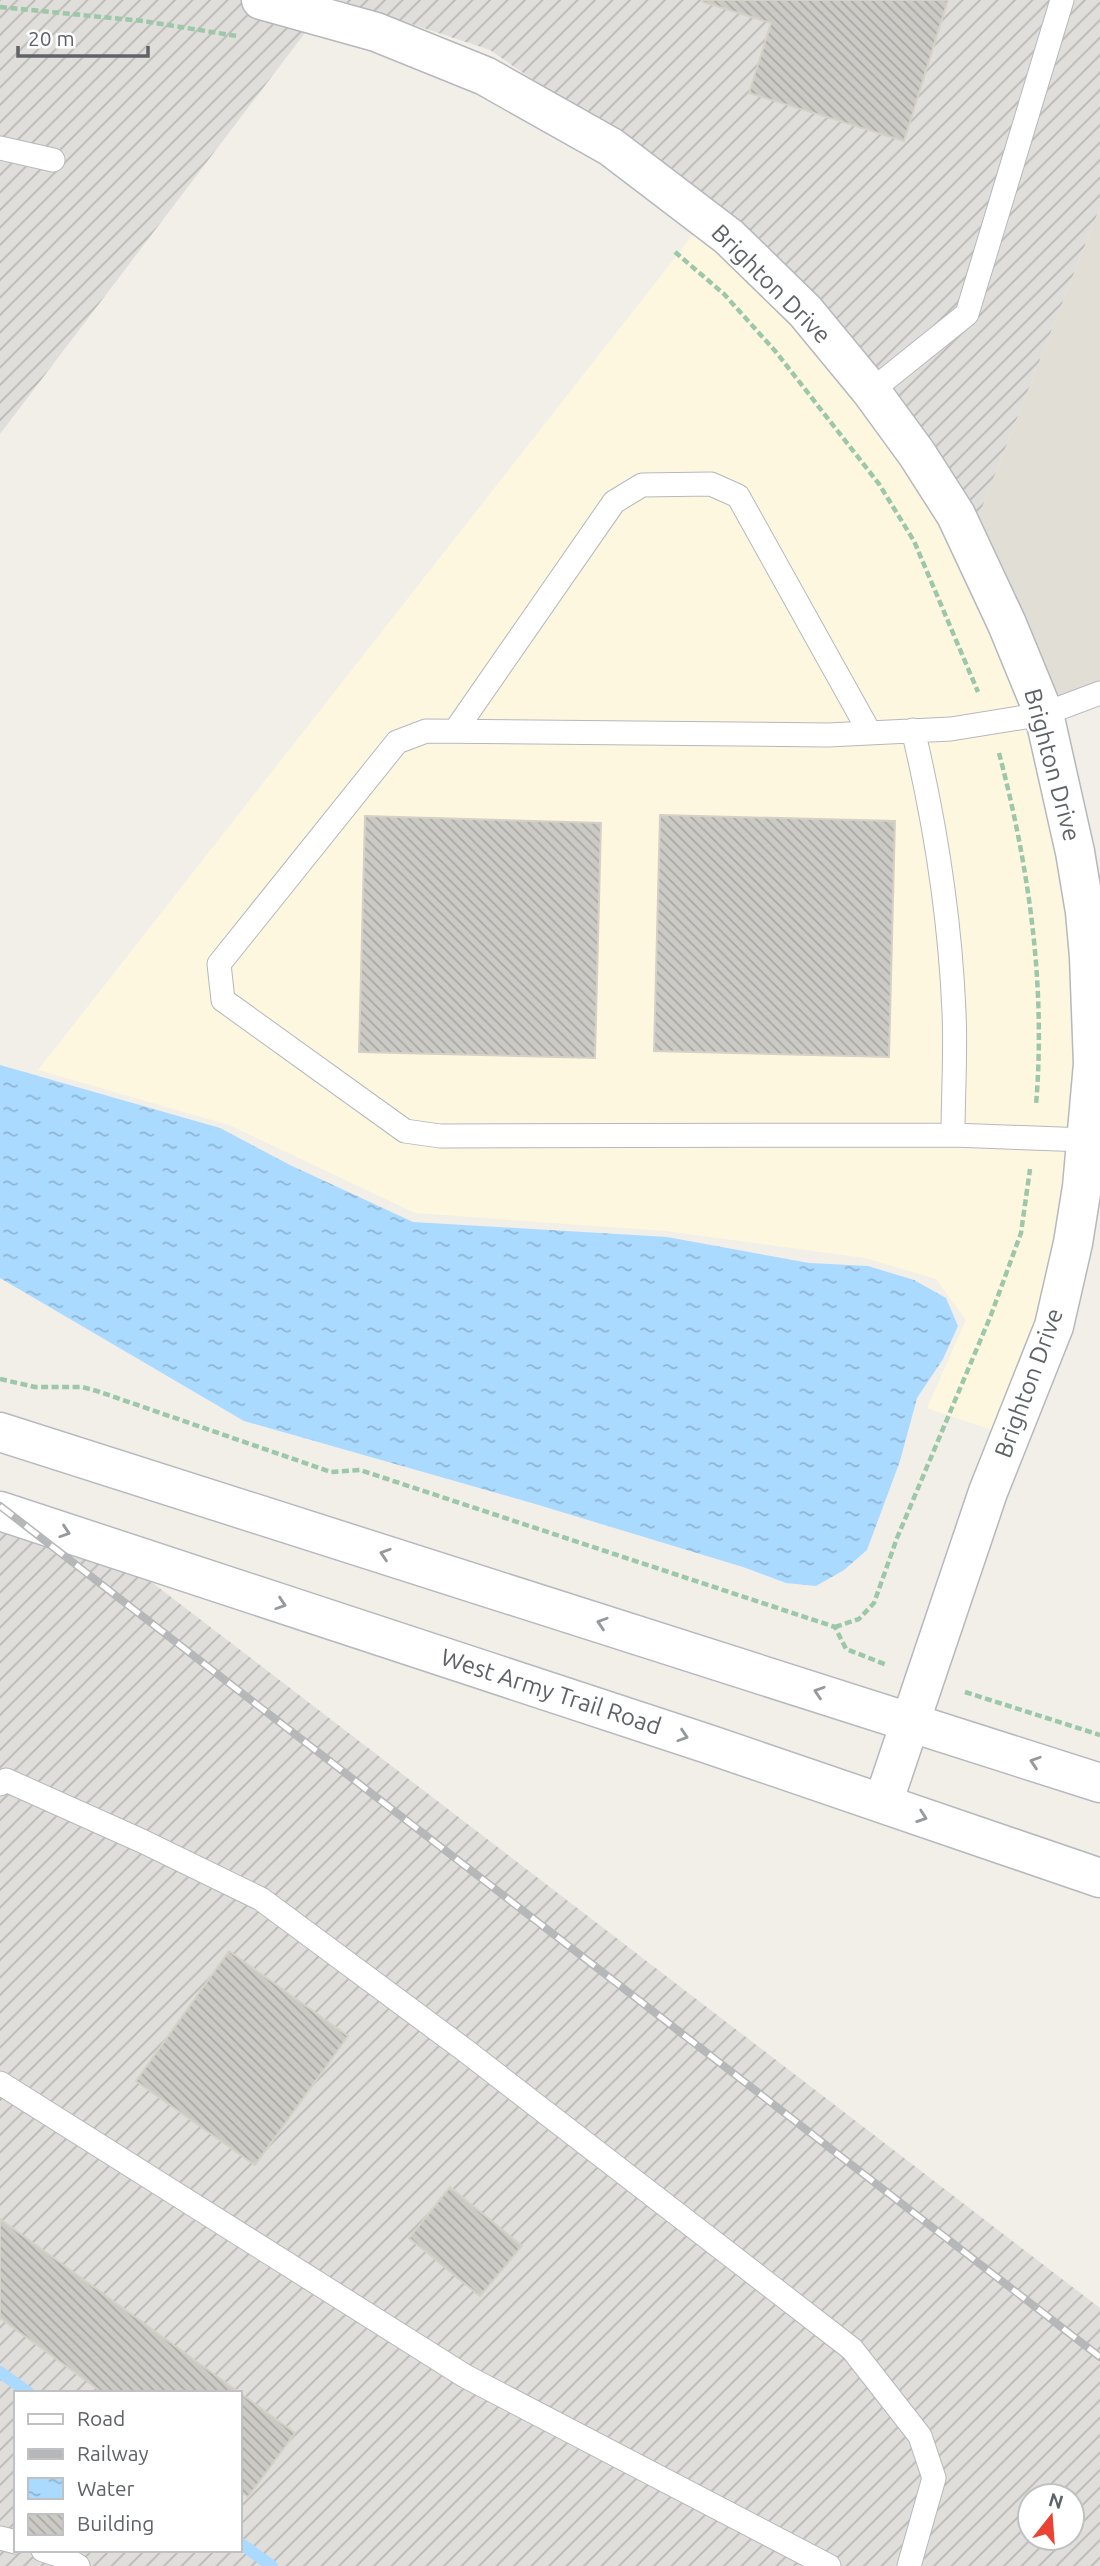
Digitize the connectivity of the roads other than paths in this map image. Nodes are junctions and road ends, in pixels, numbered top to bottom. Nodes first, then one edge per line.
1 (261, 0) edge
2 (1062, 0) edge
3 (0, 148) edge
4 (53, 160) dead end
5 (871, 391) junction
6 (1100, 693) edge
7 (1044, 714) junction
8 (913, 730) junction
9 (455, 731) junction
10 (870, 733) junction
11 (953, 1135) junction
12 (1086, 1140) junction
13 (0, 1432) edge
14 (0, 1511) edge
15 (910, 1721) junction
16 (1100, 1783) edge
17 (0, 1784) edge
18 (883, 1803) junction
19 (1100, 1878) edge
20 (0, 2083) edge
21 (49, 2552) edge
22 (78, 2566) edge
23 (829, 2566) edge
24 (909, 2566) edge

1 - 5 main road, Brighton Drive
2 - 5 lane
3 - 4 lane
5 - 7 main road, Brighton Drive
6 - 7 lane
7 - 8 lane
7 - 12 main road, Brighton Drive
8 - 10 lane
8 - 11 lane
9 - 10 lane
9 - 10 lane
9 - 11 lane
11 - 12 lane
12 - 15 main road, Brighton Drive
15 -> 13 main road
14 -> 18 main road, West Army Trail Road
16 -> 15 main road
15 - 18 main road, Brighton Drive
17 - 24 lane
18 -> 19 main road, West Army Trail Road
20 - 23 lane
21 - 22 lane

